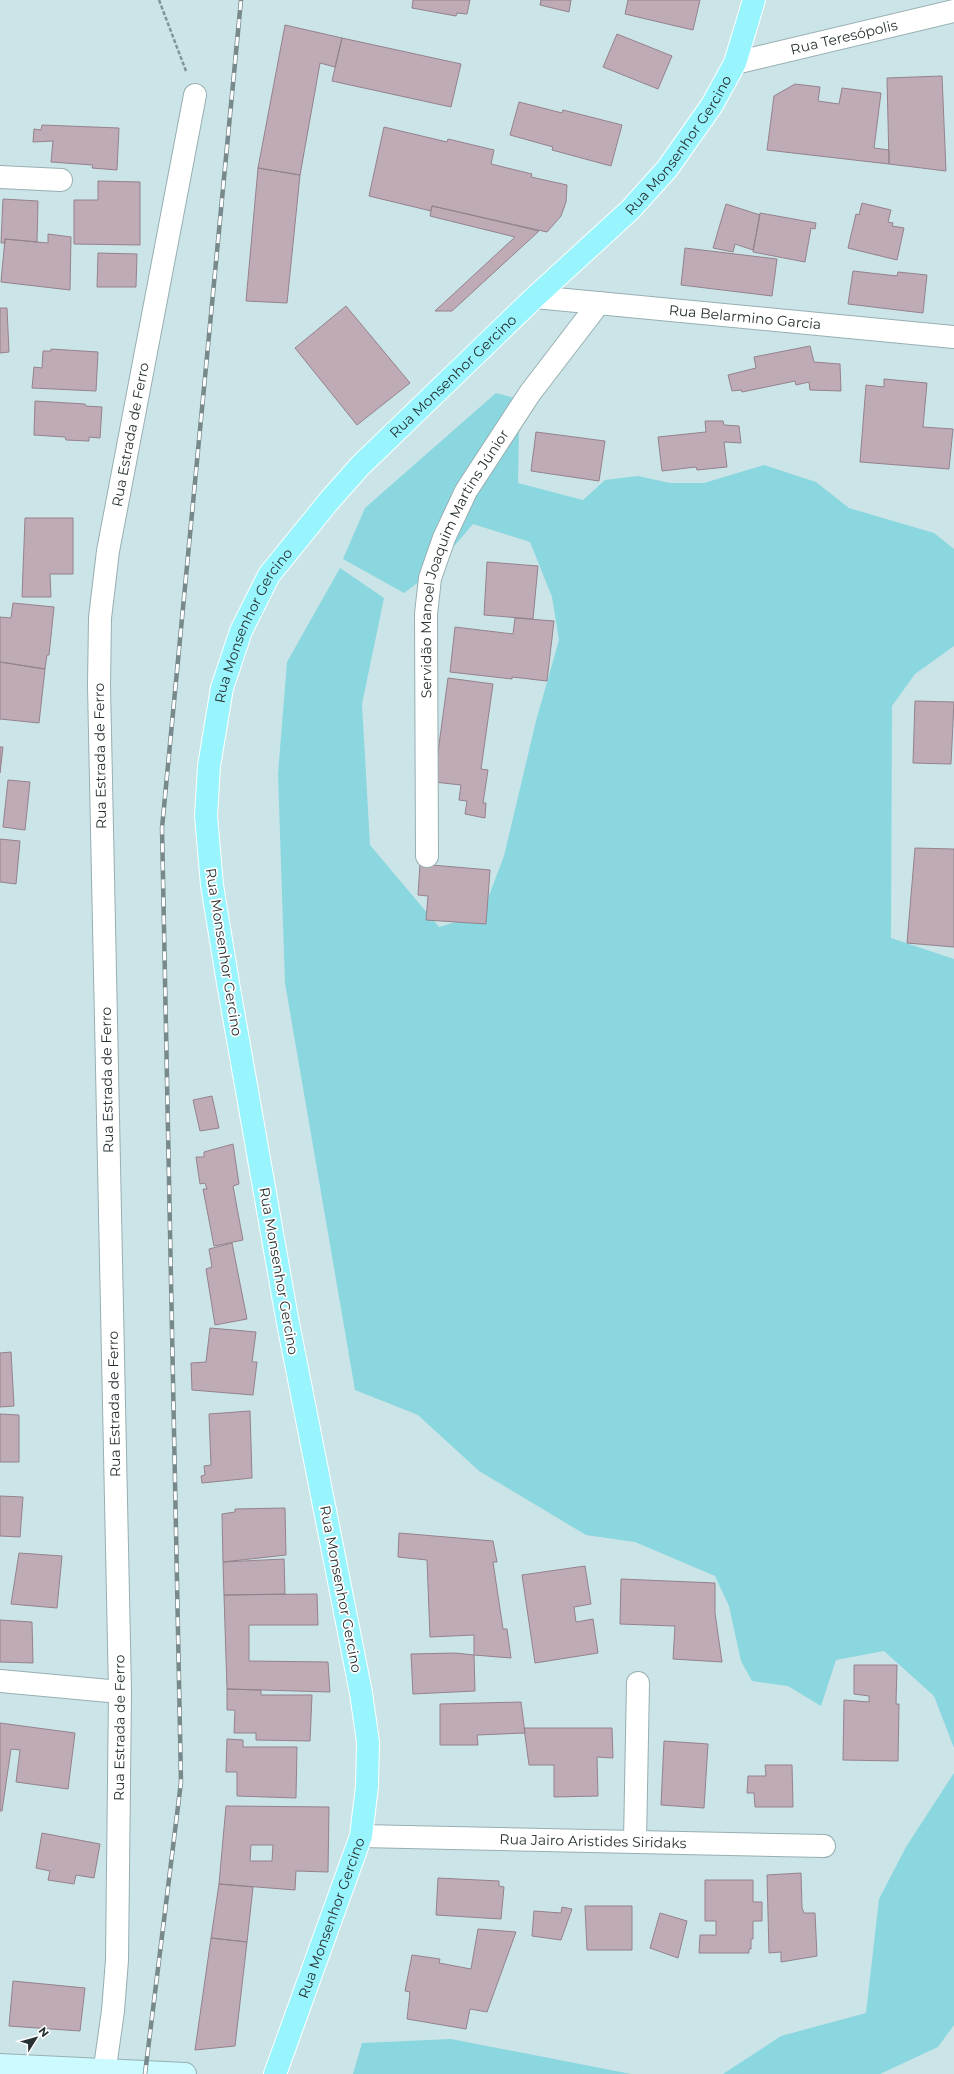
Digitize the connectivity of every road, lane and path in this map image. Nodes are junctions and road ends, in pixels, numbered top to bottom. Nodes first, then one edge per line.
1 (159, 0) edge
2 (754, 0) edge
3 (954, 11) edge
4 (735, 63) junction
5 (195, 94) joint
6 (0, 177) edge
7 (61, 180) dead end
8 (535, 297) junction
9 (599, 304) junction
10 (954, 338) edge
11 (427, 856) dead end
12 (0, 1681) edge
13 (638, 1683) dead end
14 (120, 1692) junction
15 (361, 1836) junction
16 (635, 1842) junction
17 (824, 1846) dead end
18 (0, 2065) edge
19 (104, 2072) edge
20 (184, 2074) edge
21 (275, 2074) edge

1 - 5 path
2 - 4 main road, Rua Monsenhor Gercino
3 - 4 street, Rua Teresópolis
4 - 8 main road, Rua Monsenhor Gercino
5 - 14 street, Rua Estrada de Ferro
6 - 7 street
8 - 9 street, Rua Belarmino Garcia
8 - 15 main road, Rua Monsenhor Gercino
9 - 10 street, Rua Belarmino Garcia
9 - 11 street, Servidão Manoel Joaquim Martins Júnior
12 - 14 street
13 - 16 street
14 - 19 street, Rua Estrada de Ferro
15 - 16 street, Rua Jairo Aristides Siridaks
15 - 21 main road, Rua Monsenhor Gercino
16 - 17 street, Rua Jairo Aristides Siridaks
18 - 19 street
19 - 20 street

